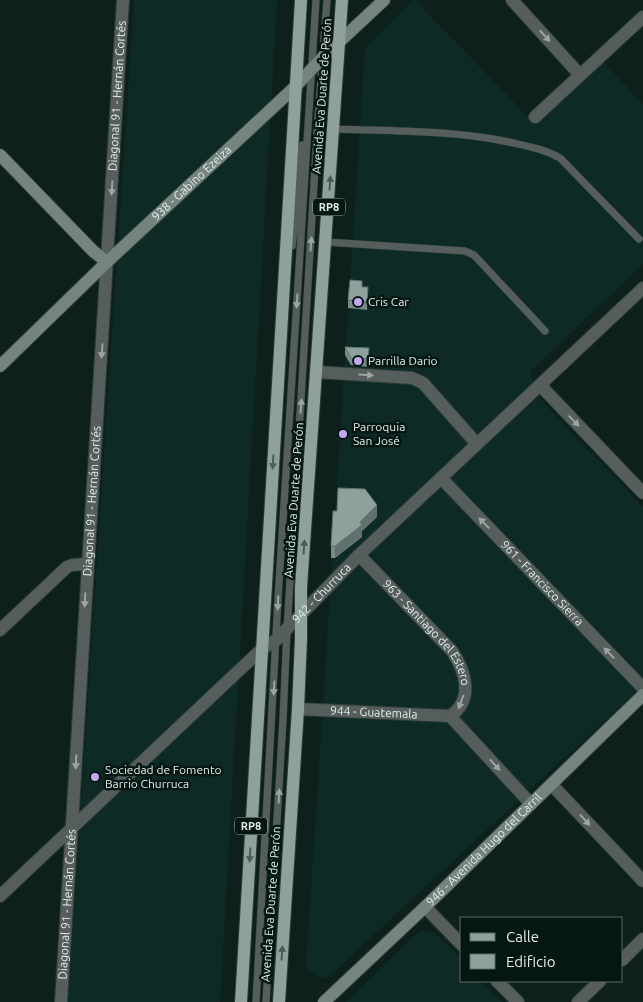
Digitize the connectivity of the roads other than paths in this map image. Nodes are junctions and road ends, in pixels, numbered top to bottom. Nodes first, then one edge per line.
1 (124, 0) edge
2 (301, 0) edge
3 (316, 0) edge
4 (327, 0) edge
5 (342, 0) edge
6 (384, 0) edge
7 (512, 0) edge
8 (643, 16) edge
9 (340, 42) junction
10 (323, 57) junction
11 (311, 71) junction
12 (580, 74) junction
13 (296, 86) junction
14 (310, 95) junction
15 (535, 118) dead end
16 (334, 129) junction
17 (2, 162) edge
18 (639, 239) dead end
19 (326, 242) junction
20 (108, 262) junction
21 (643, 288) edge
22 (283, 308) junction
23 (545, 331) dead end
24 (0, 366) edge
25 (317, 372) junction
26 (540, 385) junction
27 (476, 444) junction
28 (441, 478) junction
29 (643, 492) edge
30 (359, 555) junction
31 (87, 564) junction
32 (302, 613) junction
33 (0, 630) edge
34 (287, 630) junction
35 (276, 640) junction
36 (262, 649) junction
37 (643, 688) edge
38 (643, 695) edge
39 (298, 709) junction
40 (450, 716) junction
41 (552, 784) junction
42 (531, 804) junction
43 (72, 827) junction
44 (643, 881) edge
45 (0, 896) edge
46 (425, 908) junction
47 (643, 939) edge
48 (460, 943) edge
49 (623, 959) edge
50 (498, 982) edge
51 (599, 982) edge
52 (61, 1002) edge
53 (241, 1002) edge
54 (256, 1002) edge
55 (266, 1002) edge
56 (279, 1002) edge
57 (324, 1002) edge
58 (518, 1002) edge
59 (578, 1002) edge

1 -> 20 street, Diagonal 91 - Hernán Cortés
2 - 13 main road, Avenida Eva Duarte de Perón / RP8
3 - 11 lane
4 - 10 lane
5 - 9 main road, Avenida Eva Duarte de Perón / RP8
6 - 9 street, 938 - Gabino Ezeiza
7 -> 12 street
8 - 12 street
9 - 10 street, 938 - Gabino Ezeiza
9 - 16 main road, Avenida Eva Duarte de Perón / RP8
10 - 11 street, 938 - Gabino Ezeiza
34 -> 10 lane
11 - 13 street, 938 - Gabino Ezeiza
11 - 14 lane
12 - 15 street
13 - 20 street, 938 - Gabino Ezeiza
13 - 22 main road, Avenida Eva Duarte de Perón / RP8
14 - 22 lane
14 -> 35 lane
16 - 18 lane
19 -> 16 main road, Avenida Eva Duarte de Perón / RP8
17 - 20 street
19 - 23 lane
19 - 25 main road, Avenida Eva Duarte de Perón / RP8
20 - 24 street, 938 - Gabino Ezeiza
20 -> 31 street, Diagonal 91 - Hernán Cortés
21 - 26 street, 942 - Churruca
22 -> 36 main road, Avenida Eva Duarte de Perón / RP8
25 -> 27 street
32 -> 25 main road, Avenida Eva Duarte de Perón / RP8
26 - 27 street, 942 - Churruca
26 -> 29 street
27 - 28 street, 942 - Churruca
28 - 30 street, 942 - Churruca
37 -> 28 street, 961 - Francisco Sierra
30 - 32 street, 942 - Churruca
30 -> 40 street, 963 - Santiago del Estero
31 - 33 street
31 -> 43 street, Diagonal 91 - Hernán Cortés
32 - 34 street, 942 - Churruca
32 - 39 main road, Avenida Eva Duarte de Perón / RP8
34 - 35 street, 942 - Churruca
55 -> 34 lane
35 - 36 street, 942 - Churruca
35 -> 54 lane
36 - 43 street, 942 - Churruca
36 -> 53 main road, Avenida Eva Duarte de Perón / RP8
38 - 41 street, 946 - Avenida Hugo del Carril
39 - 40 street, 944 - Guatemala
56 -> 39 main road, Avenida Eva Duarte de Perón / RP8
40 -> 42 street
41 - 42 street, 946 - Avenida Hugo del Carril
41 -> 44 street
42 - 46 street, 946 - Avenida Hugo del Carril
43 - 45 street, 942 - Churruca
43 - 52 street, Diagonal 91 - Hernán Cortés
46 - 48 street
46 - 57 street, 946 - Avenida Hugo del Carril
47 - 49 street
50 - 58 street
51 - 59 street

